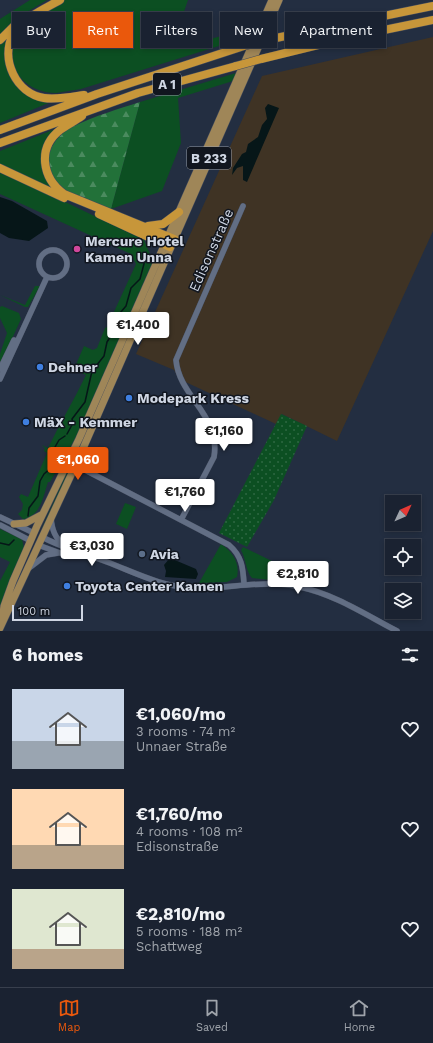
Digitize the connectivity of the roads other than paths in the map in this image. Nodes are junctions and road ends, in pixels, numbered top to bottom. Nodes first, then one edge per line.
1 (53, 0) edge
2 (60, 0) edge
3 (272, 0) edge
4 (279, 0) edge
5 (433, 6) edge
6 (433, 20) edge
7 (0, 40) edge
8 (97, 94) junction
9 (100, 106) junction
10 (0, 130) edge
11 (0, 143) edge
12 (0, 168) edge
13 (243, 206) dead end
14 (179, 212) junction
15 (143, 226) junction
16 (169, 242) junction
17 (47, 277) junction
18 (30, 313) junction
19 (0, 369) edge
20 (0, 379) edge
21 (87, 471) dead end
22 (43, 513) junction
23 (51, 516) junction
24 (0, 517) edge
25 (181, 520) junction
26 (14, 524) junction
27 (0, 525) edge
28 (34, 533) junction
29 (42, 537) junction
30 (34, 543) junction
31 (68, 548) junction
32 (60, 553) junction
33 (81, 554) junction
34 (27, 570) junction
35 (244, 584) junction
36 (0, 628) edge
37 (397, 631) edge

1 - 7 highway
2 - 8 highway
3 - 14 main road, B 233
4 - 16 main road, B 233
5 - 8 highway, A 1, bridge
6 - 9 highway, A 1, bridge
8 - 10 highway, A 1
9 - 11 highway, A 1
9 - 15 highway
12 - 16 highway
13 - 25 street, Edisonstraße
14 - 15 highway
14 - 16 main road, B 233
15 - 16 highway
16 - 22 main road
16 - 23 main road
17 - 17 street
17 - 18 street
18 - 19 street
18 - 20 street
21 - 25 street
22 - 26 main road
22 - 28 main road
23 - 29 main road
23 - 31 street
24 - 26 street
25 - 35 street
26 - 28 street
27 - 30 street
28 - 29 main road
28 - 30 main road
29 - 30 main road
29 - 31 street
30 - 32 street
30 - 34 main road
30 - 36 main road
31 - 33 street
32 - 33 street
32 - 34 street
33 - 35 street
34 - 36 main road
35 - 37 street

